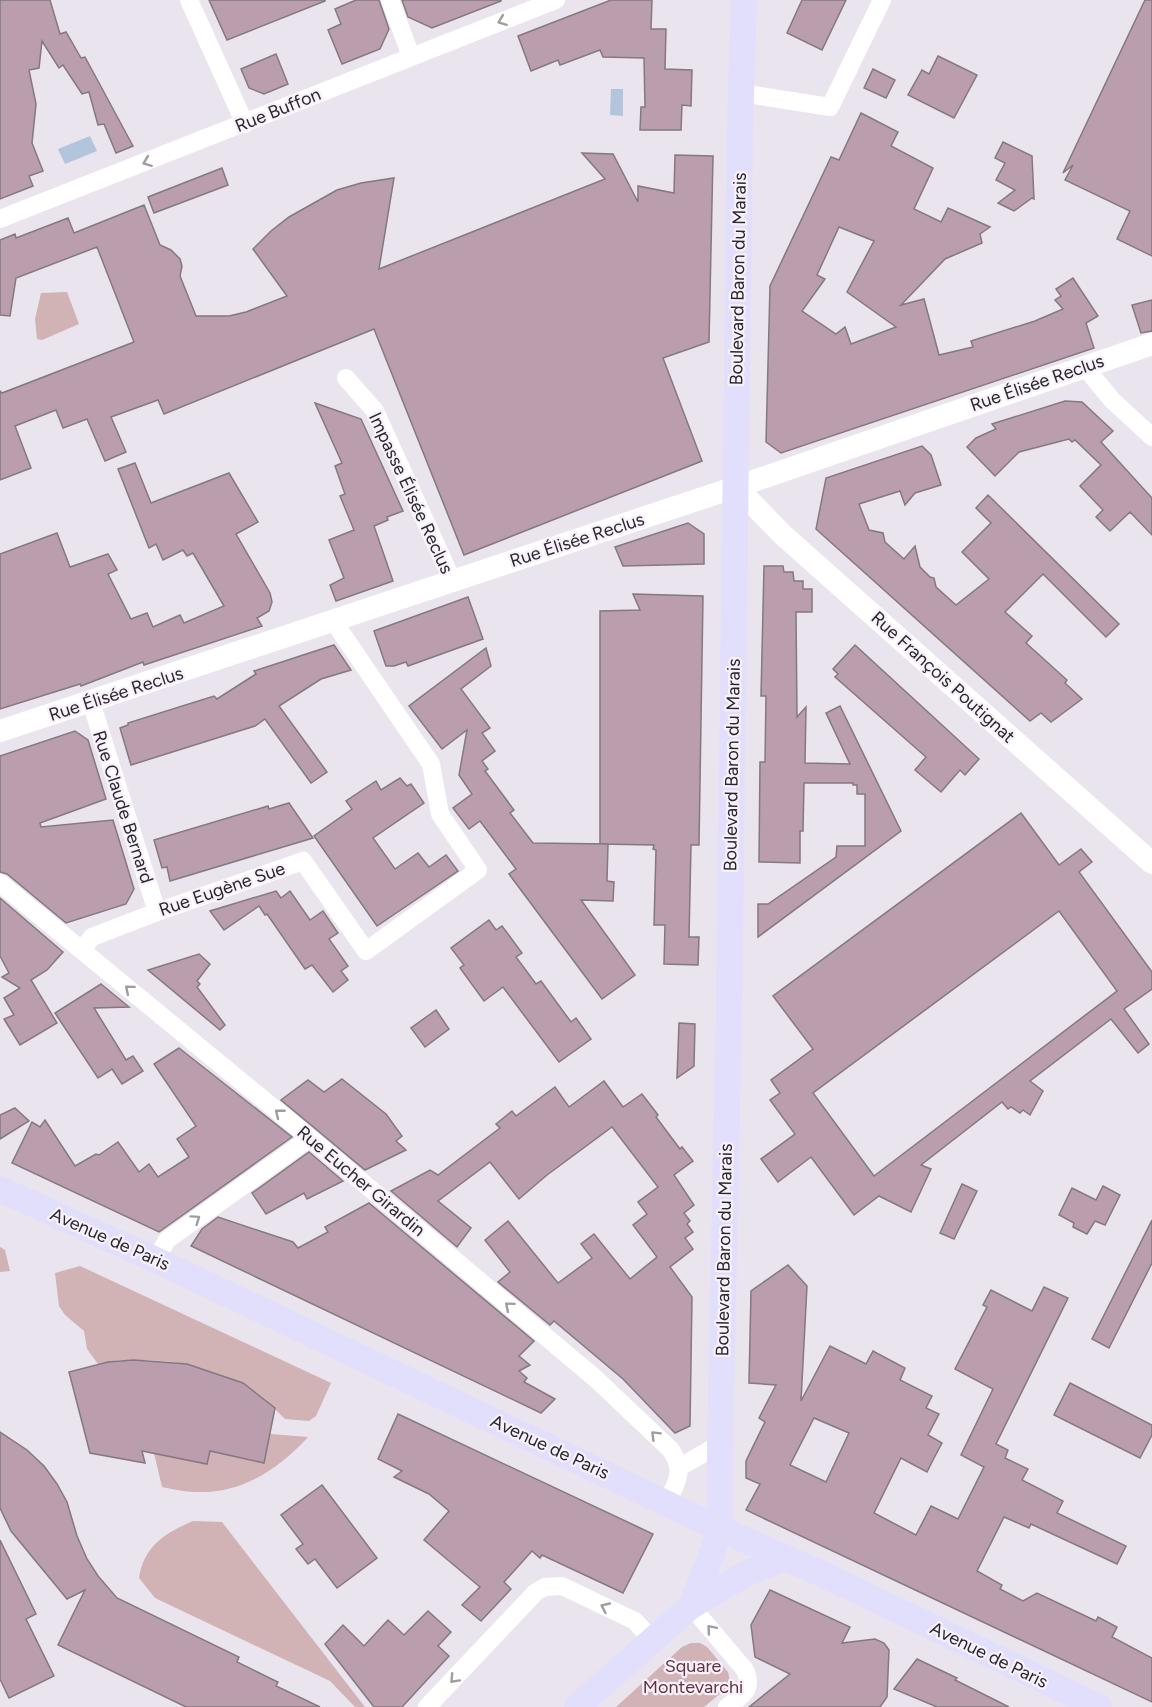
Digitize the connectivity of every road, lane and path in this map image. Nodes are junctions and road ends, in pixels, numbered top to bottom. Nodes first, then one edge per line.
1 (189, 0) edge
2 (390, 0) edge
3 (556, 0) edge
4 (744, 0) edge
5 (882, 0) edge
6 (411, 56) junction
7 (741, 93) junction
8 (245, 124) junction
9 (0, 219) edge
10 (1152, 344) edge
11 (1084, 366) junction
12 (346, 378) dead end
13 (1152, 437) edge
14 (736, 487) junction
15 (453, 582) junction
16 (334, 622) junction
17 (91, 702) junction
18 (0, 731) edge
19 (1152, 863) edge
20 (0, 883) edge
21 (157, 912) junction
22 (82, 950) junction
23 (310, 1138) junction
24 (0, 1188) edge
25 (156, 1260) junction
26 (720, 1444) junction
27 (680, 1467) junction
28 (667, 1503) junction
29 (720, 1529) junction
30 (785, 1558) junction
31 (691, 1606) junction
32 (652, 1640) junction
33 (427, 1707) edge
34 (578, 1707) edge
35 (727, 1707) edge
36 (1099, 1707) edge

1 - 8 street
2 - 6 street
3 -> 6 street, Rue Buffon
4 - 7 main road, Boulevard Baron du Marais
5 - 7 street
6 - 8 street, Rue Buffon
7 - 14 main road, Boulevard Baron du Marais
8 -> 9 street, Rue Buffon
10 - 11 street, Rue Élisée Reclus
11 - 13 street
11 - 14 street, Rue Élisée Reclus
12 - 15 street, Impasse Élisée Reclus
14 - 15 street, Rue Élisée Reclus
14 - 19 street, Rue François Poutignat
14 - 26 main road, Boulevard Baron du Marais
15 - 16 street, Rue Élisée Reclus
16 - 17 street, Rue Élisée Reclus
16 - 21 street, Rue Eugène Sue
17 - 18 street, Rue Élisée Reclus
17 - 21 street, Rue Claude Bernard
20 - 22 street, Rue Eucher Girardin
21 - 22 street, Rue Eugène Sue
23 -> 22 street, Rue Eucher Girardin
25 -> 23 street
27 -> 23 street, Rue Eucher Girardin
24 - 25 main road, Avenue de Paris
25 - 28 main road, Avenue de Paris
26 - 27 street
26 - 29 main road, Boulevard Baron du Marais
27 - 28 street
28 - 29 main road, Avenue de Paris
29 - 30 main road, Avenue de Paris
29 - 31 main road, Boulevard Baron du Marais
30 - 31 main road
30 - 36 main road, Avenue de Paris
31 - 32 main road
35 -> 31 street
32 -> 33 street
32 - 34 main road

